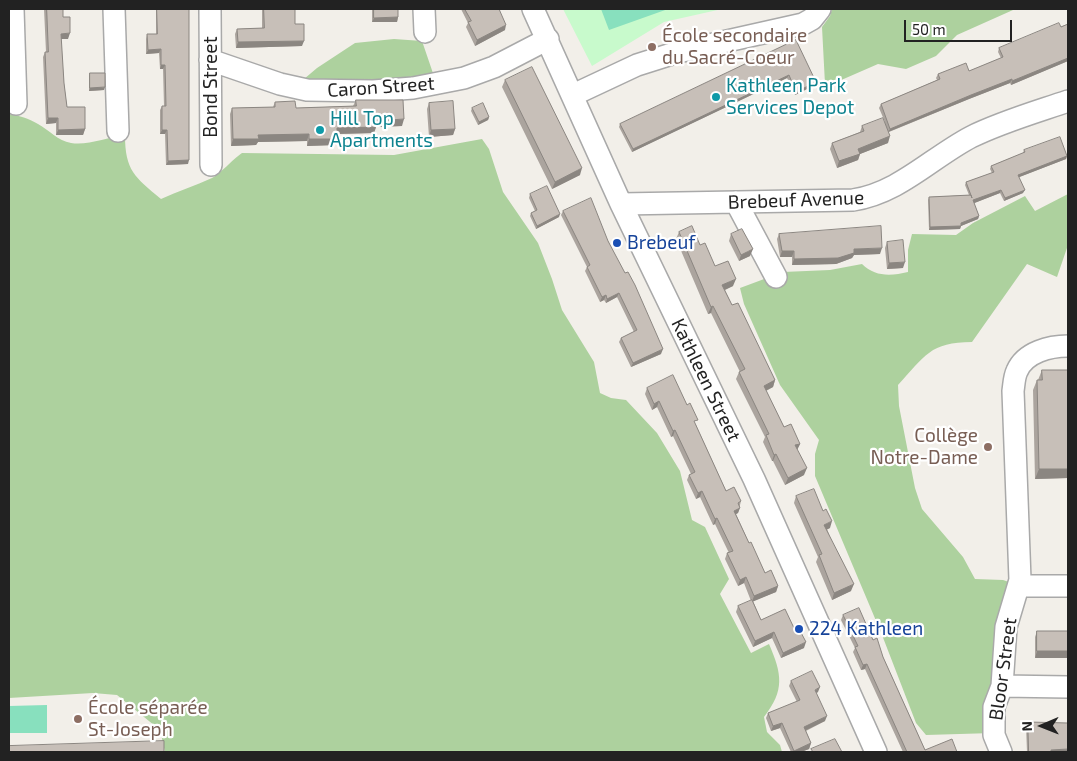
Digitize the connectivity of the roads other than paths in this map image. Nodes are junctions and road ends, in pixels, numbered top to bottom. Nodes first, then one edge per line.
1 (13, 9) edge
2 (114, 9) edge
3 (210, 9) edge
4 (424, 9) edge
5 (533, 9) edge
6 (820, 9) edge
7 (425, 32) dead end
8 (548, 39) junction
9 (210, 60) junction
10 (572, 94) junction
11 (1068, 101) edge
12 (16, 104) dead end
13 (118, 131) dead end
14 (211, 165) dead end
15 (736, 202) junction
16 (621, 204) junction
17 (776, 277) dead end
18 (1068, 346) edge
19 (1020, 586) junction
20 (1068, 586) edge
21 (1002, 686) junction
22 (1068, 687) edge
23 (876, 752) edge
24 (1001, 752) edge

1 - 12 street
2 - 13 street
3 - 9 street, Bond Street
4 - 7 street
5 - 8 street, Kathleen Street
6 - 10 street
8 - 9 street, Caron Street
8 - 10 street, Kathleen Street
9 - 14 street, Bond Street
10 - 16 street, Kathleen Street
11 - 15 street, Brebeuf Avenue
15 - 16 street, Brebeuf Avenue
15 - 17 street
16 - 23 street, Kathleen Street
18 - 19 street
19 - 20 street
19 - 21 street, Bloor Street
21 - 22 street
21 - 24 street, Bloor Street

